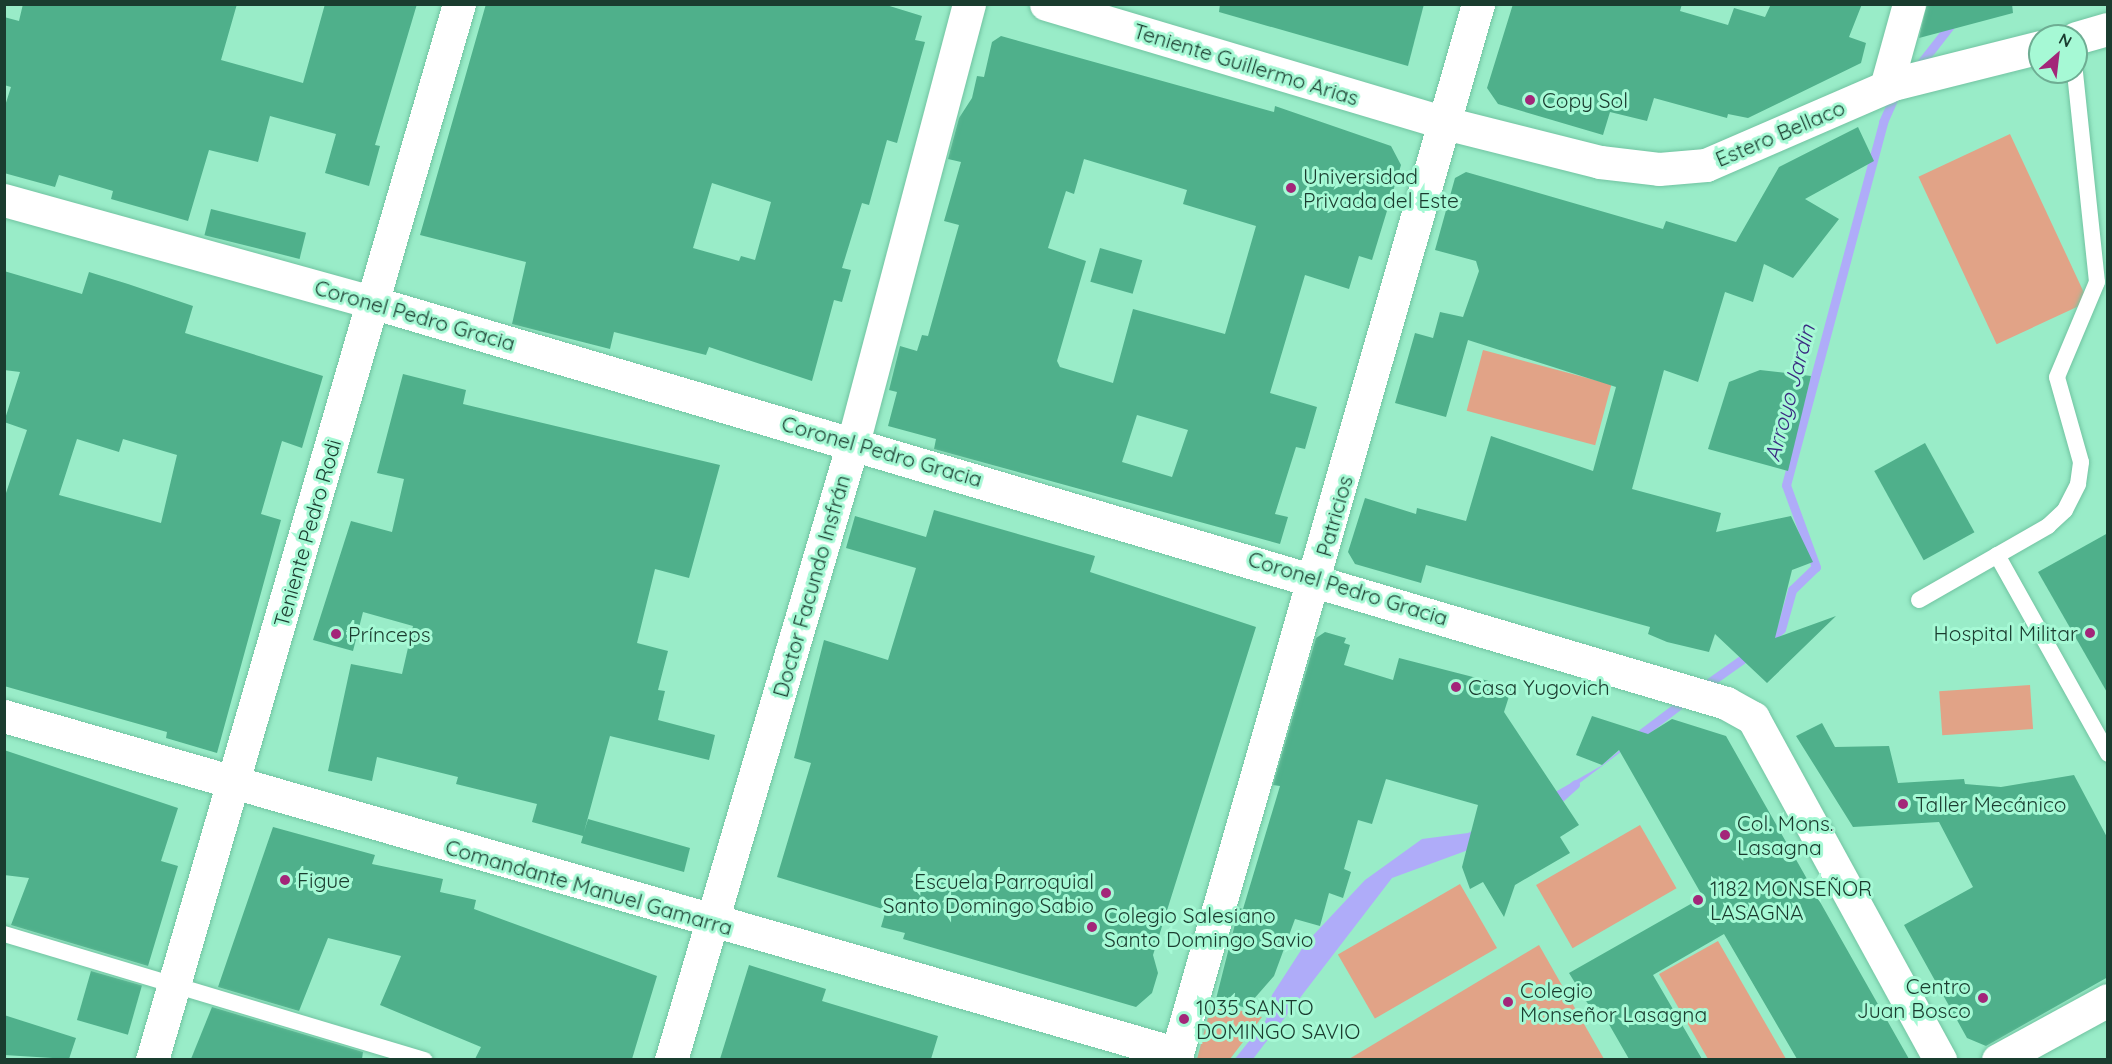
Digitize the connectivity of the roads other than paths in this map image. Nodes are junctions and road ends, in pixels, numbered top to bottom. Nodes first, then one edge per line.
1 (459, 4) edge
2 (969, 4) edge
3 (1046, 4) edge
4 (1478, 4) edge
5 (1909, 4) edge
6 (2108, 29) edge
7 (2088, 35) edge
8 (2028, 50) edge
9 (2076, 84) edge
10 (1890, 85) junction
11 (1445, 123) junction
12 (4, 200) edge
13 (375, 303) junction
14 (853, 443) junction
15 (1997, 555) junction
16 (1316, 578) junction
17 (1919, 600) dead end
18 (4, 716) edge
19 (2108, 754) edge
20 (233, 783) junction
21 (712, 924) junction
22 (4, 934) edge
23 (175, 983) junction
24 (2108, 1000) edge
25 (1175, 1056) edge
26 (152, 1059) edge
27 (425, 1059) edge
28 (671, 1059) edge
29 (1940, 1059) edge
30 (1998, 1059) edge

1 - 13 street, Teniente Pedro Rodi
2 - 14 street, Doctor Facundo Insfrán
3 - 11 street, Teniente Guillermo Arias
4 - 11 street, Patricios
5 - 10 street
6 - 7 street
8 - 10 street, Estero Bellaco
9 - 15 lane
10 - 11 street, Estero Bellaco
11 - 16 street, Patricios
12 - 13 street, Coronel Pedro Gracia
13 - 14 street, Coronel Pedro Gracia
13 - 20 street, Teniente Pedro Rodi
14 - 16 street, Coronel Pedro Gracia
14 - 21 street, Doctor Facundo Insfrán
15 - 17 lane
15 - 19 lane
16 - 25 street, Patricios
16 - 29 street, Coronel Pedro Gracia
18 - 20 street, Comandante Manuel Gamarra
20 - 21 street, Comandante Manuel Gamarra
20 - 23 street, Teniente Pedro Rodi
21 - 25 street, Comandante Manuel Gamarra
21 - 28 street, Doctor Facundo Insfrán
22 - 23 lane
23 - 26 street, Teniente Pedro Rodi
23 - 27 lane
24 - 30 street

